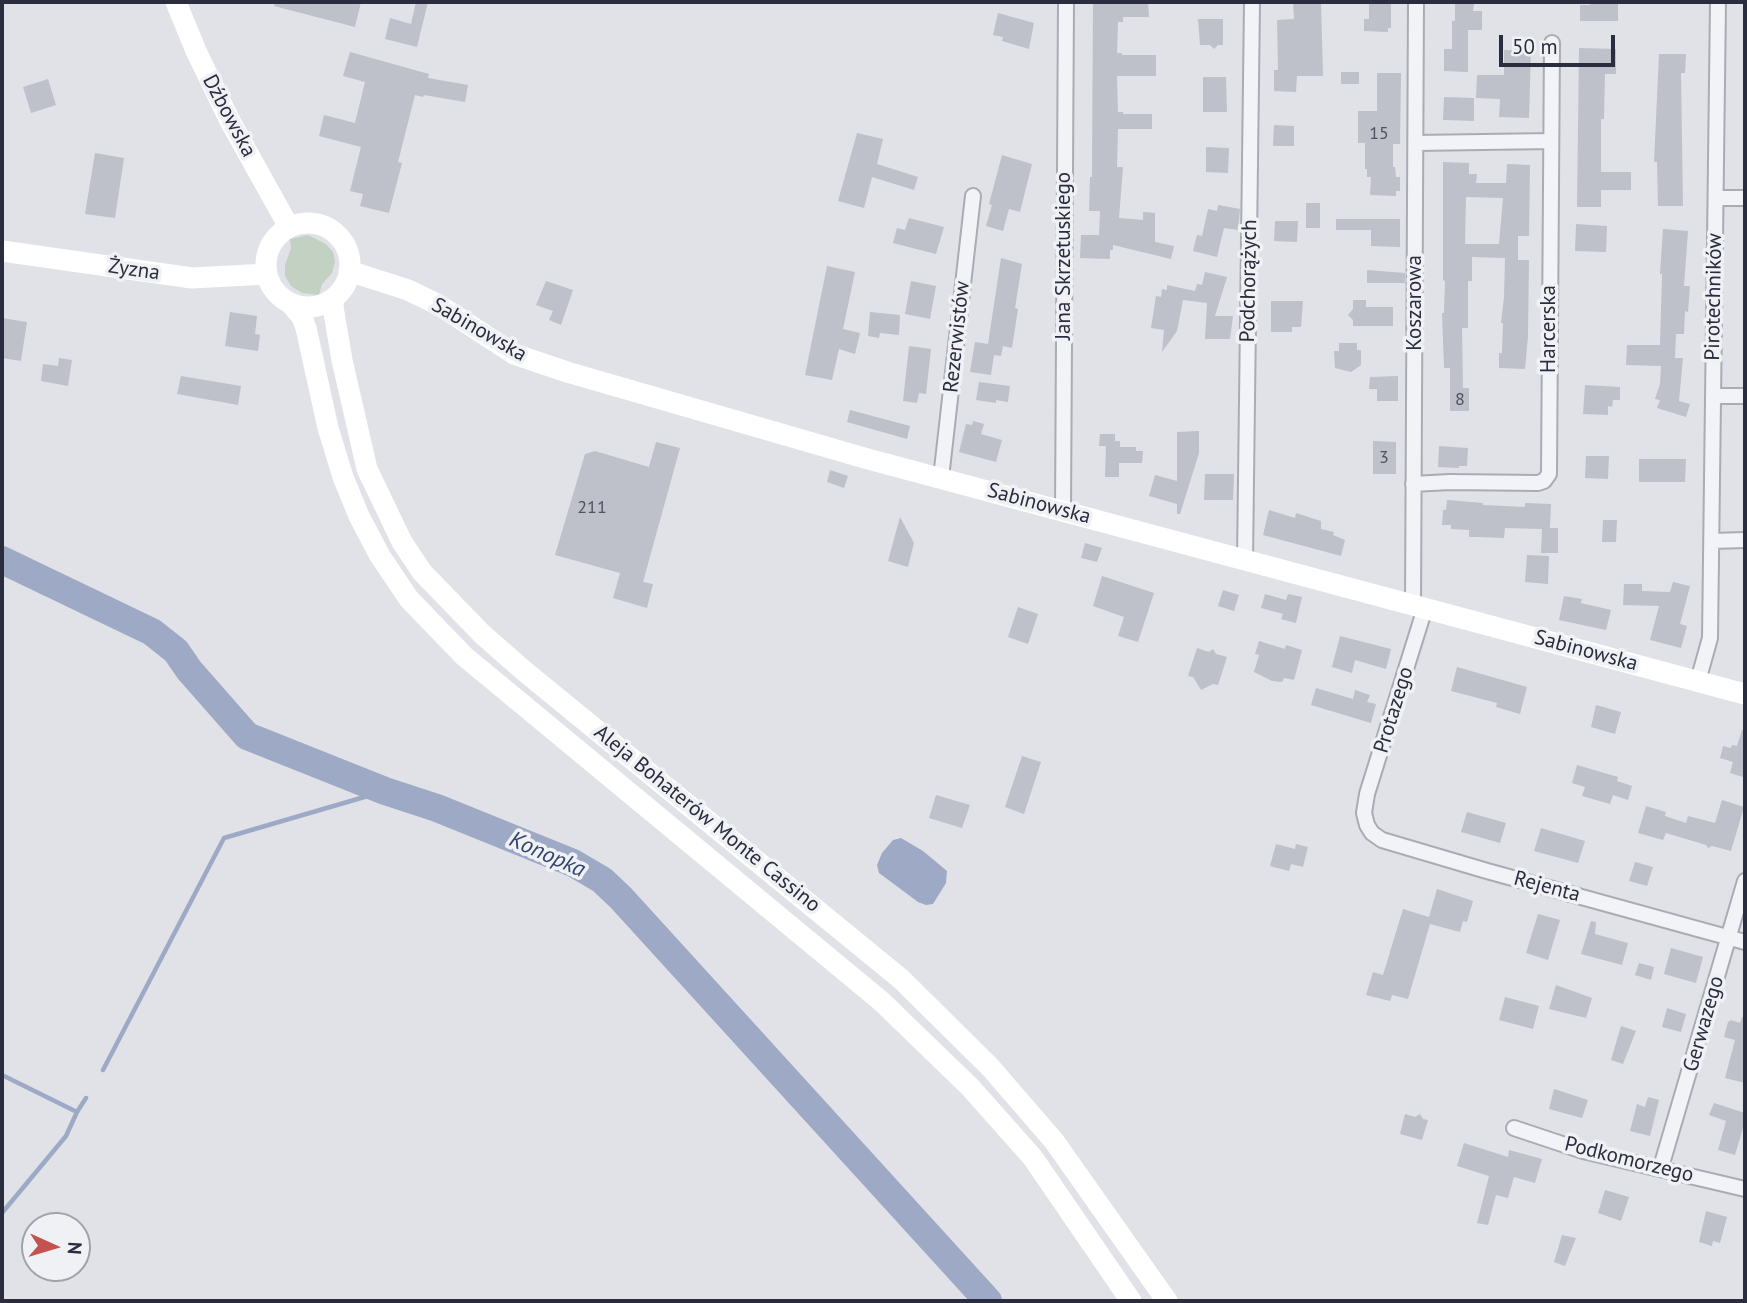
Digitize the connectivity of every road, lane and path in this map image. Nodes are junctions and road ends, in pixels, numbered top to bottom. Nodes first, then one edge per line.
1 (176, 2) edge
2 (1066, 2) edge
3 (1252, 2) edge
4 (1416, 2) edge
5 (1718, 2) edge
6 (1552, 43) dead end
7 (1551, 141) junction
8 (1416, 143) junction
9 (973, 196) dead end
10 (1716, 198) junction
11 (1745, 198) edge
12 (289, 227) junction
13 (2, 251) edge
14 (349, 271) junction
15 (267, 274) junction
16 (334, 298) junction
17 (291, 304) junction
18 (1713, 396) junction
19 (1745, 396) edge
20 (942, 478) junction
21 (1413, 484) junction
22 (1063, 511) junction
23 (1745, 540) edge
24 (1712, 541) junction
25 (1245, 560) junction
26 (1419, 606) junction
27 (1698, 681) junction
28 (1745, 694) edge
29 (1364, 813) joint
30 (1745, 881) edge
31 (1729, 938) junction
32 (1745, 942) edge
33 (1514, 1128) dead end
34 (1661, 1167) junction
35 (1745, 1189) edge
36 (1131, 1301) edge
37 (1167, 1301) edge

1 - 12 main road, Dźbowska
2 - 22 street, Jana Skrzetuskiego
3 - 25 street, Podchorążych
4 - 8 street, Koszarowa
5 - 10 street, Pirotechników
6 - 7 street, Harcerska
7 - 8 street
7 - 21 street, Harcerska
8 - 21 street, Koszarowa
9 - 20 street, Rezerwistów
10 - 11 street
10 - 18 street, Pirotechników
12 - 14 main road
12 - 15 main road
13 - 15 main road, Żyzna
14 - 16 main road
14 - 20 main road, Sabinowska
15 - 17 main road
16 - 17 main road
16 - 37 main road, Aleja Bohaterów Monte Cassino
17 - 36 main road, Aleja Bohaterów Monte Cassino
18 - 19 street
18 - 24 street, Pirotechników
20 - 22 main road, Sabinowska
21 - 26 street, Koszarowa
22 - 25 main road, Sabinowska
23 - 24 street
24 - 27 street, Pirotechników
25 - 26 main road, Sabinowska
26 - 27 main road, Sabinowska
26 - 29 street, Protazego
27 - 28 main road, Sabinowska
29 - 31 street, Rejenta
30 - 31 street, Gerwazego
31 - 32 street, Rejenta
31 - 34 street, Gerwazego
33 - 34 street, Podkomorzego
34 - 35 street, Podkomorzego

